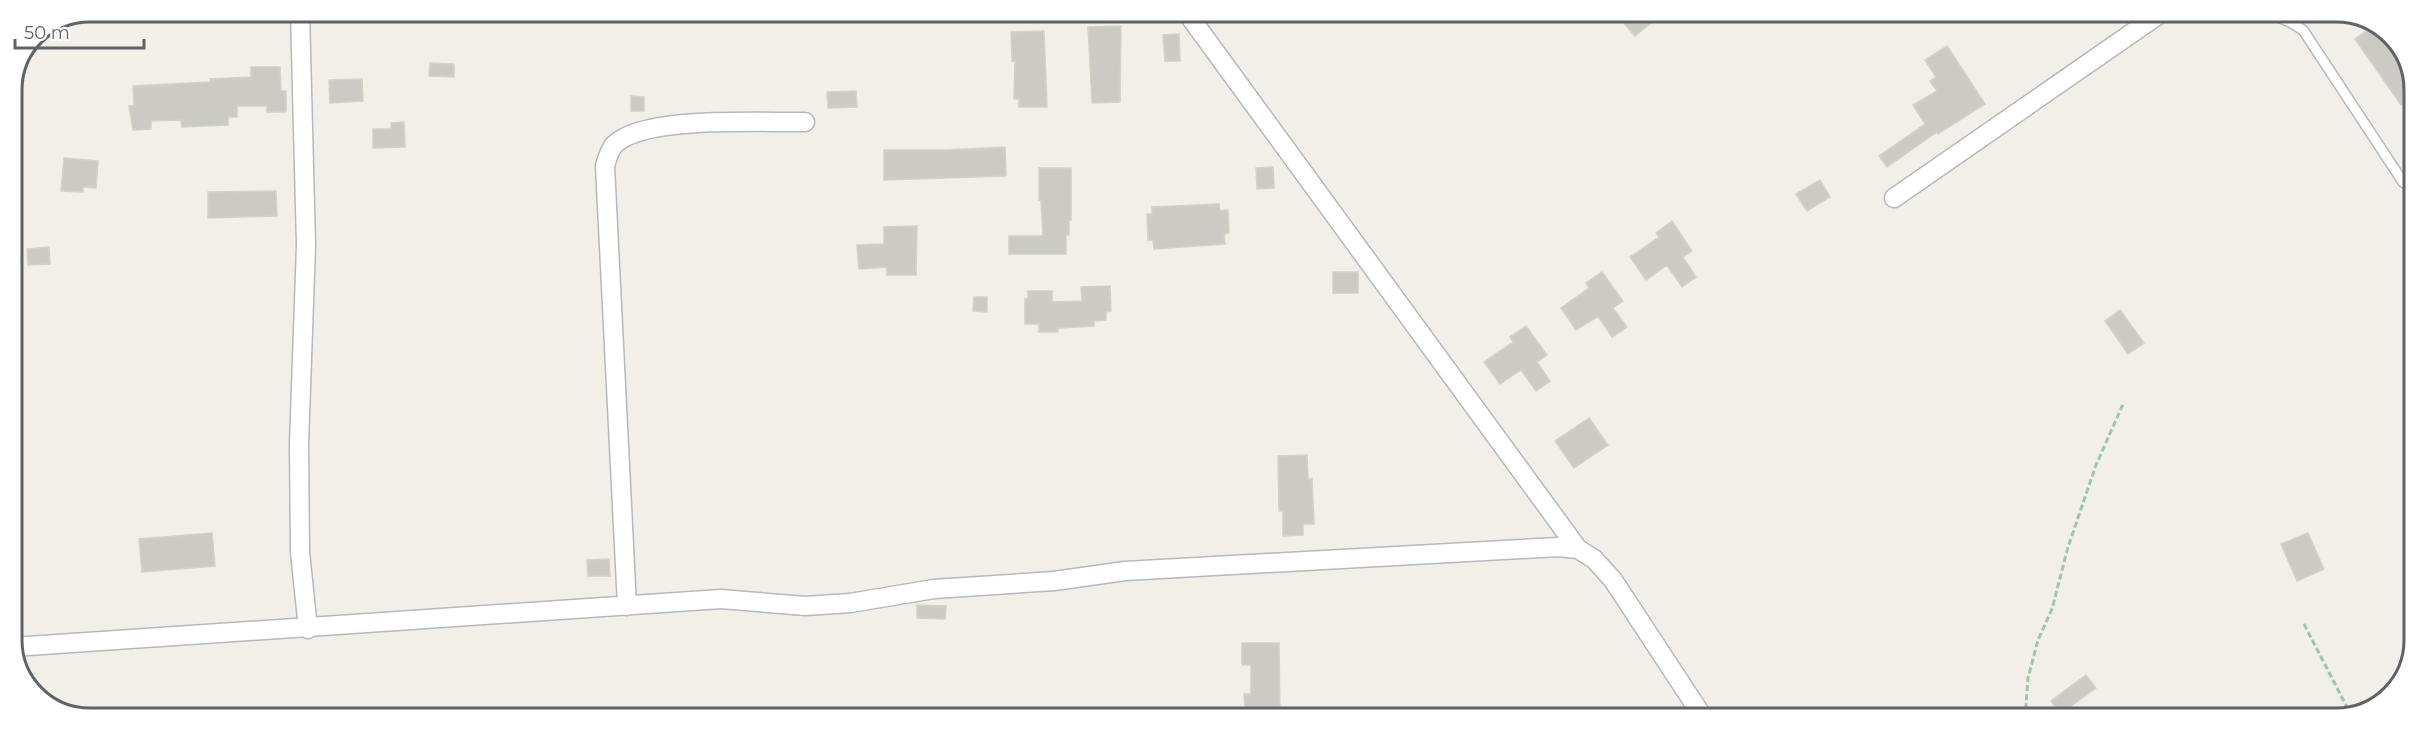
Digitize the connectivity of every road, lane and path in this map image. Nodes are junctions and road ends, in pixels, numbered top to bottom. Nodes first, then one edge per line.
1 (300, 22) edge
2 (1194, 22) edge
3 (2147, 22) edge
4 (2290, 22) edge
5 (805, 122) dead end
6 (2404, 183) edge
7 (1894, 198) dead end
8 (2124, 402) dead end
9 (1578, 549) junction
10 (627, 606) junction
11 (2304, 624) dead end
12 (308, 629) junction
13 (23, 646) edge
14 (2347, 706) edge
15 (1697, 708) edge
16 (2026, 708) edge

1 - 12 street
2 - 9 street
3 - 7 street
4 - 6 lane
5 - 10 street
8 - 16 path
9 - 10 street
9 - 15 street
10 - 12 street
11 - 14 path
12 - 13 street

